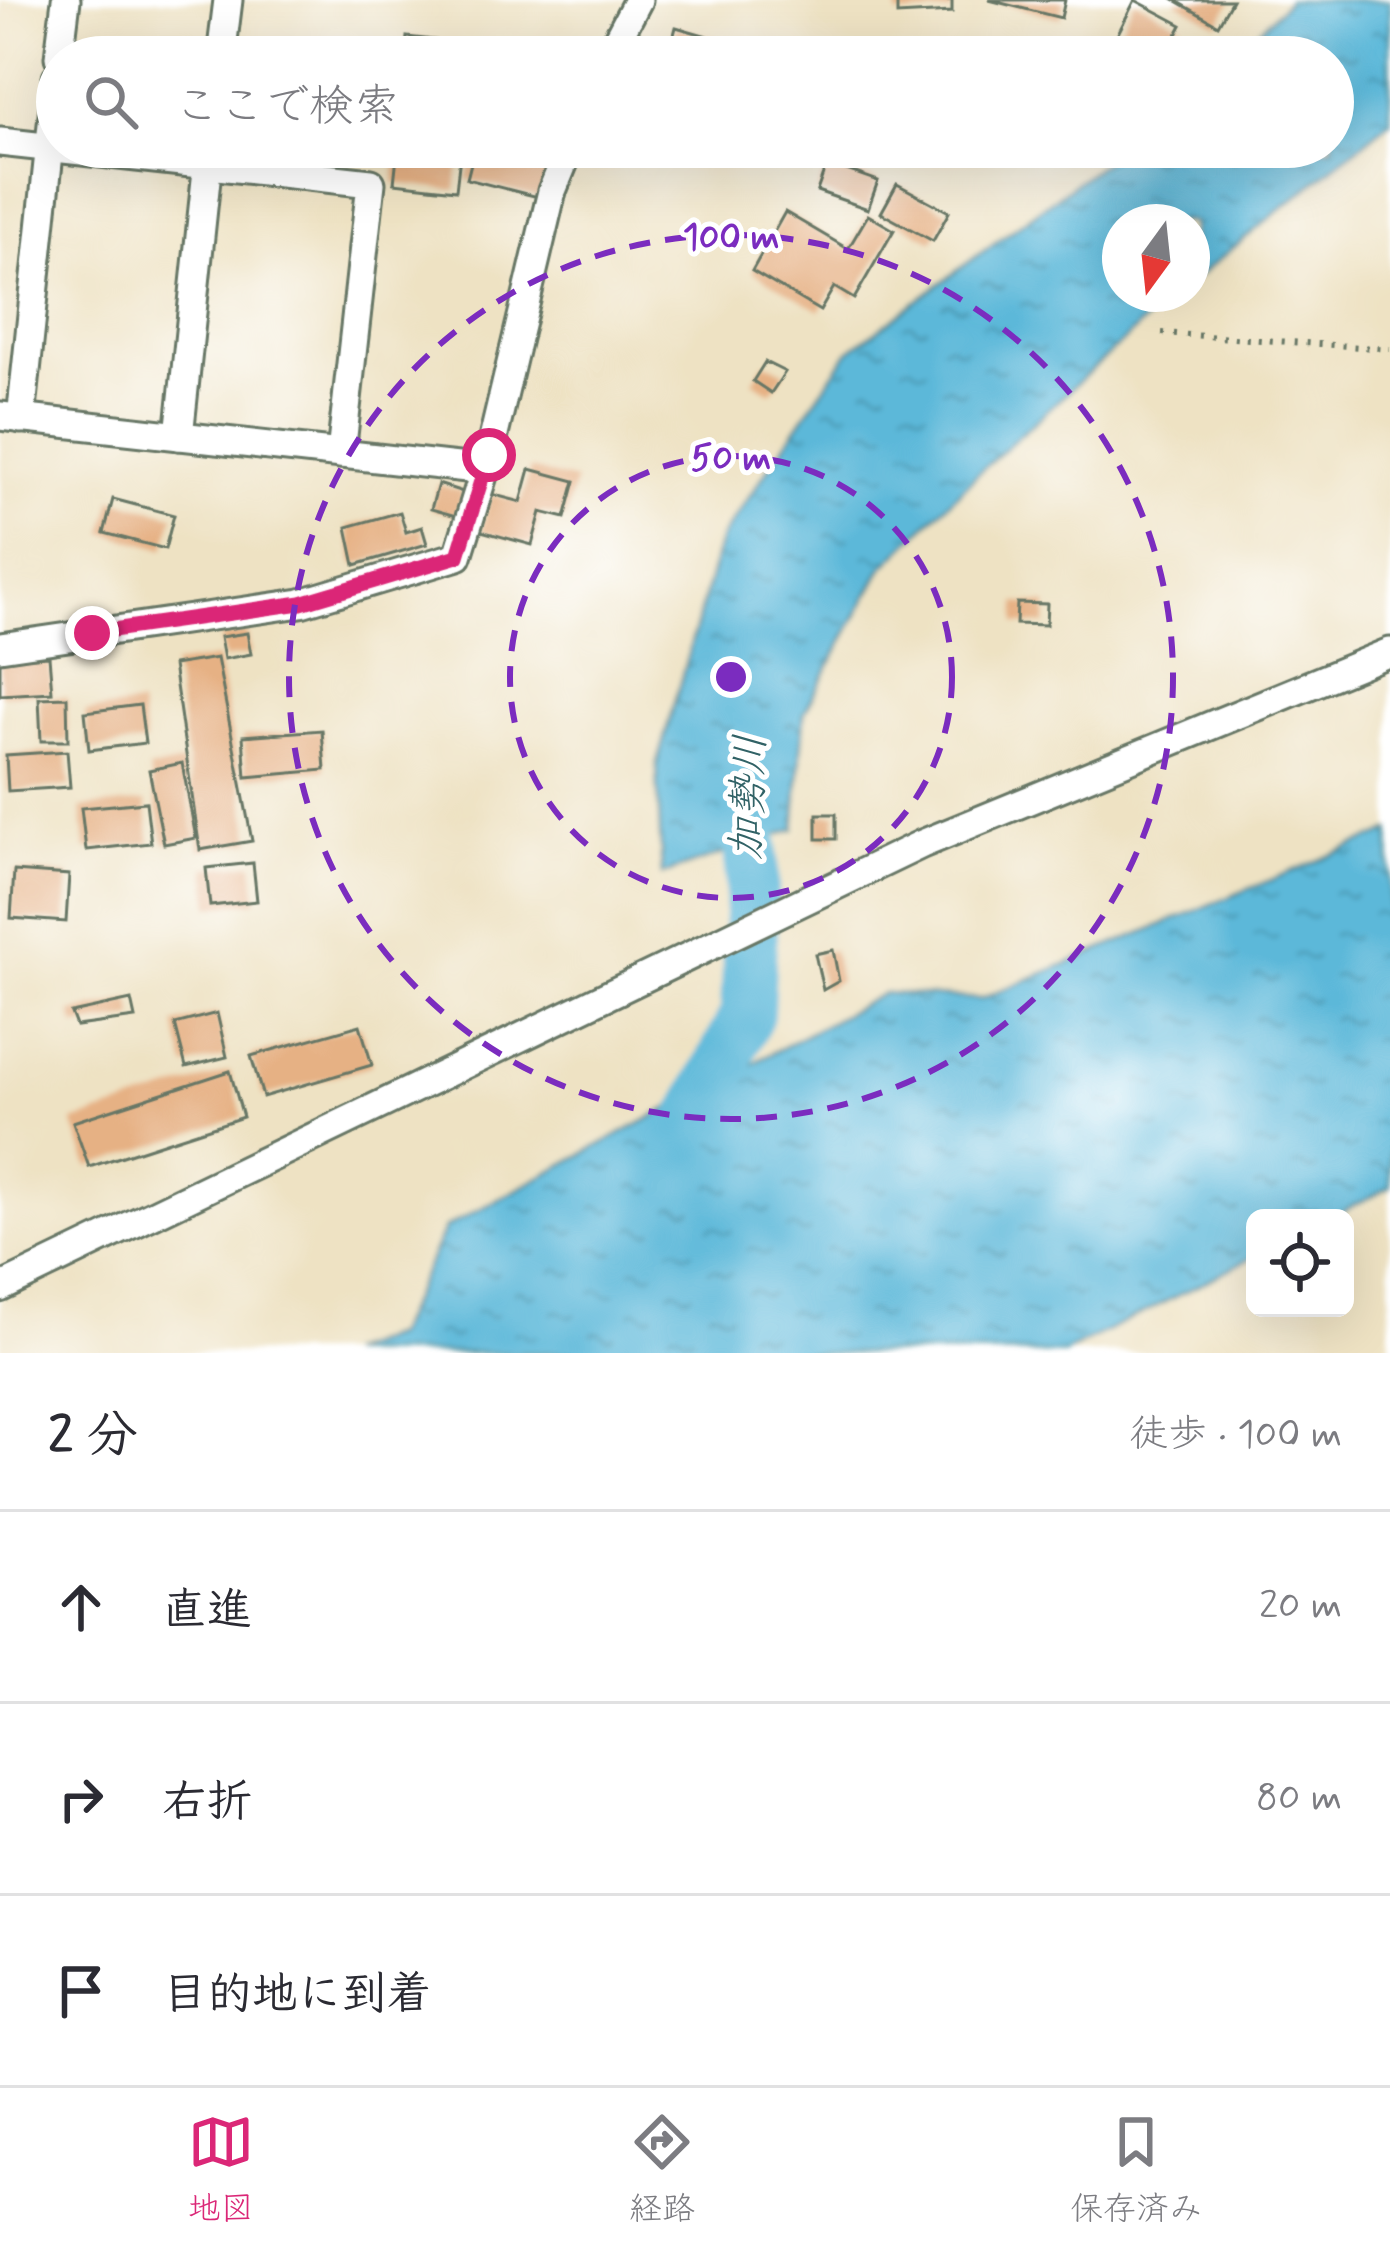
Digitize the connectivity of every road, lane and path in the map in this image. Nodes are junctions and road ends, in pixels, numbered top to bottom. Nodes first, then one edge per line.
1 (66, 0) edge
2 (228, 0) edge
3 (638, 0) edge
4 (62, 36) edge
5 (224, 36) edge
6 (619, 36) edge
7 (0, 142) edge
8 (36, 146) edge
9 (46, 168) edge
10 (208, 168) edge
11 (281, 168) edge
12 (561, 168) edge
13 (1162, 333) dead end
14 (1390, 350) edge
15 (10, 417) edge
16 (179, 436) junction
17 (341, 454) junction
18 (489, 455) junction
19 (0, 647) edge
20 (1390, 652) edge
21 (0, 1288) edge

1 - 4 street
2 - 5 street
3 - 6 street
7 - 8 street
9 - 15 street
10 - 16 street
11 - 17 street
12 - 18 street
13 - 14 path
15 - 16 street
16 - 17 street
17 - 18 street
18 - 19 street
20 - 21 street

